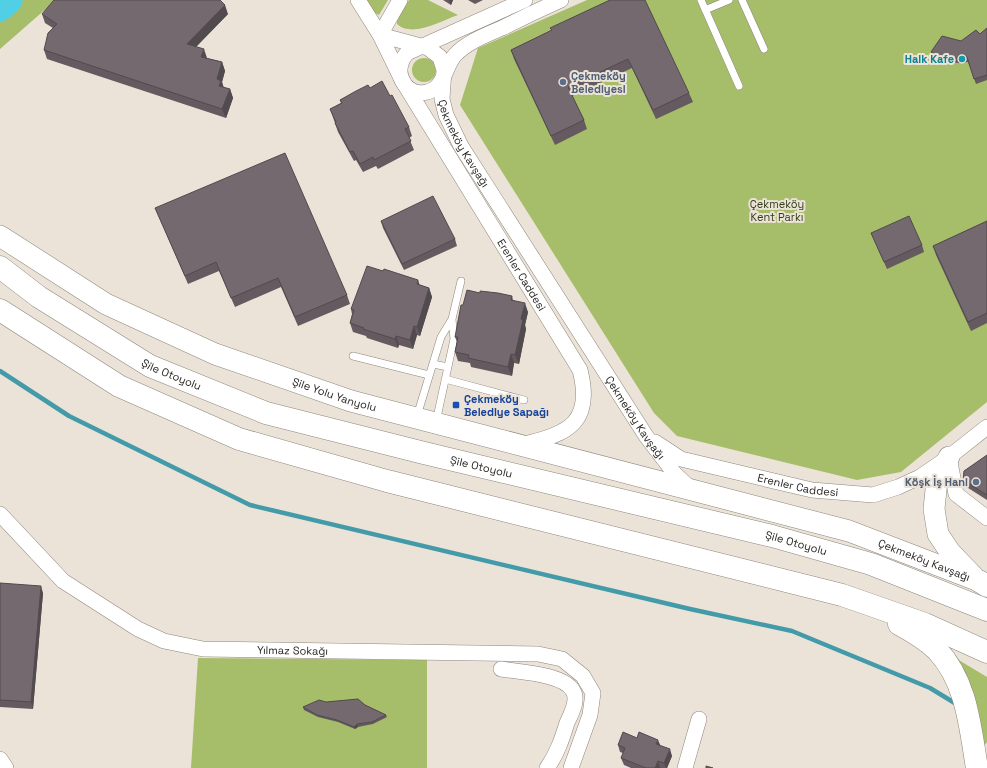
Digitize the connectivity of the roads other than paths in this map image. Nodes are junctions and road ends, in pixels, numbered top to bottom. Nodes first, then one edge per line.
1 (358, 0) edge
2 (400, 0) edge
3 (525, 0) edge
4 (561, 0) edge
5 (700, 0) edge
6 (729, 0) edge
7 (742, 0) edge
8 (705, 10) junction
9 (380, 35) junction
10 (420, 48) junction
11 (764, 49) dead end
12 (443, 78) junction
13 (402, 80) junction
14 (739, 86) dead end
15 (0, 236) edge
16 (0, 267) edge
17 (461, 281) dead end
18 (0, 310) edge
19 (452, 319) junction
20 (353, 356) dead end
21 (433, 364) junction
22 (448, 367) junction
23 (429, 375) junction
24 (445, 379) junction
25 (524, 400) dead end
26 (426, 421) junction
27 (987, 426) edge
28 (646, 436) junction
29 (519, 445) junction
30 (949, 457) junction
31 (693, 490) junction
32 (0, 514) edge
33 (987, 518) edge
34 (984, 584) edge
35 (856, 600) junction
36 (987, 610) edge
37 (987, 652) edge
38 (501, 669) dead end
39 (699, 719) dead end
40 (0, 760) edge
41 (6, 768) edge
42 (547, 768) edge
43 (571, 768) edge
44 (685, 768) edge
45 (977, 768) edge

1 - 9 street
2 - 9 street
3 - 10 street
4 - 12 street
5 - 8 lane
6 - 8 lane
7 - 11 lane
8 - 14 lane
9 - 10 street
9 - 13 street, Erenler Caddesi
10 - 12 street
10 - 13 street
12 - 13 street
12 - 28 street, Çekmeköy Kavşağı
13 - 29 street, Erenler Caddesi
15 - 26 main road, Şile Yolu Yanyolu
16 - 36 highway, Şile Otoyolu
17 - 19 lane
18 - 35 highway
19 - 21 lane
19 - 22 lane
20 - 23 lane
21 - 22 lane
21 - 23 lane
22 - 24 lane
23 - 26 lane
24 - 25 lane
24 - 26 lane
26 - 29 main road, Şile Yolu Yanyolu
27 - 30 street, Erenler Caddesi
28 - 30 street, Erenler Caddesi
28 - 31 street, Çekmeköy Kavşağı
29 - 31 main road, Şile Yolu Yanyolu
30 - 33 street
30 - 34 main road
31 - 34 main road, Çekmeköy Kavşağı
32 - 43 street, Yılmaz Sokağı
35 - 37 highway
35 - 45 highway
38 - 42 street
39 - 44 street
40 - 41 street

